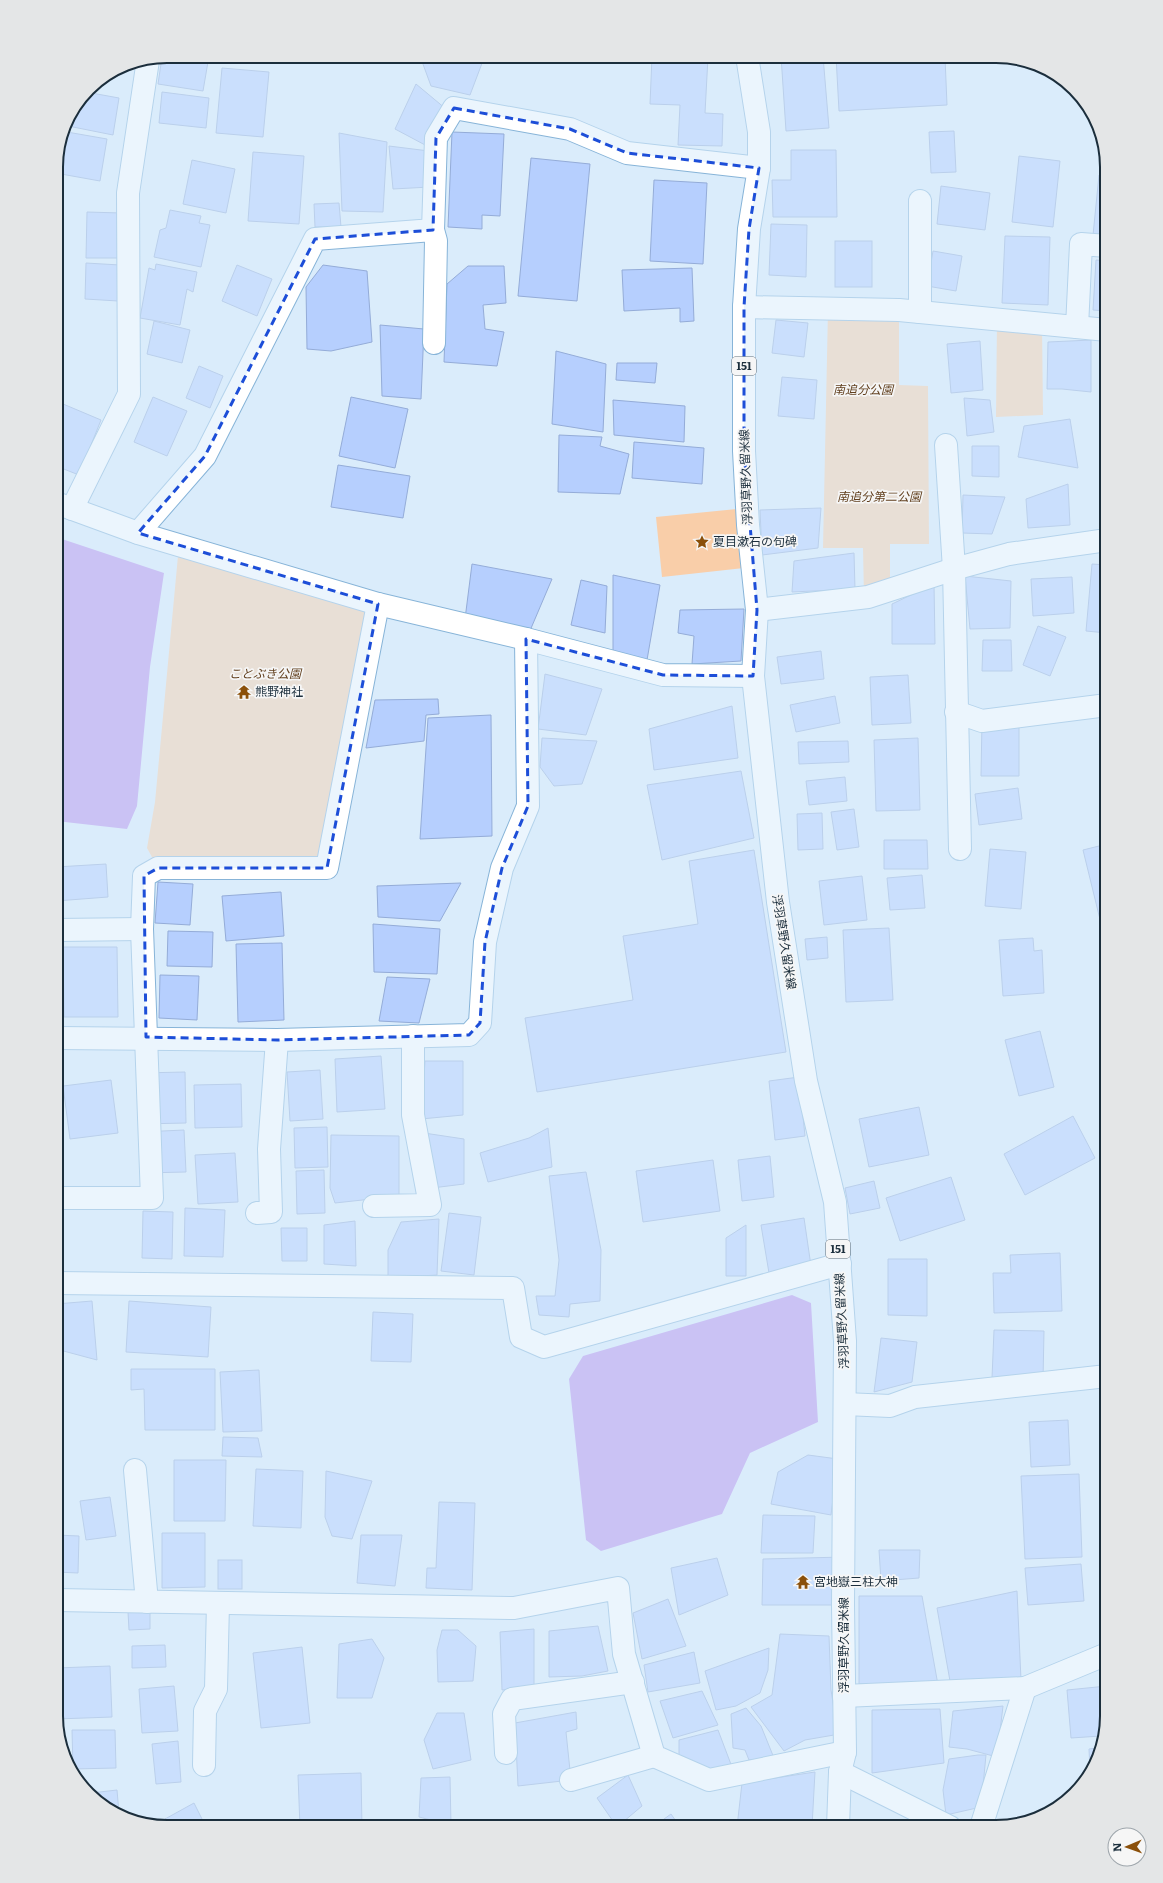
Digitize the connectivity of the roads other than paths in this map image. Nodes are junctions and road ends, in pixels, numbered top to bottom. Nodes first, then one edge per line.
1 (748, 63) edge
2 (147, 65) edge
3 (759, 168) junction
4 (920, 201) dead end
5 (433, 230) junction
6 (1100, 245) edge
7 (744, 307) junction
8 (920, 312) junction
9 (1077, 327) junction
10 (1100, 329) edge
11 (434, 343) dead end
12 (946, 445) dead end
13 (64, 506) edge
14 (138, 533) junction
15 (1100, 541) edge
16 (954, 569) junction
17 (378, 604) junction
18 (757, 610) junction
19 (526, 639) junction
20 (753, 676) junction
21 (1100, 706) edge
22 (956, 712) junction
23 (960, 849) dead end
24 (142, 929) junction
25 (63, 930) edge
26 (413, 1036) junction
27 (146, 1037) junction
28 (63, 1038) edge
29 (278, 1040) junction
30 (63, 1198) edge
31 (374, 1206) dead end
32 (257, 1212) dead end
33 (840, 1264) junction
34 (63, 1283) edge
35 (1100, 1377) edge
36 (845, 1404) junction
37 (135, 1470) dead end
38 (63, 1600) edge
39 (147, 1602) junction
40 (218, 1603) junction
41 (1100, 1657) edge
42 (633, 1682) junction
43 (1025, 1688) junction
44 (844, 1696) junction
45 (845, 1752) junction
46 (506, 1753) dead end
47 (654, 1756) junction
48 (204, 1765) dead end
49 (840, 1772) junction
50 (572, 1780) dead end
51 (838, 1820) edge
52 (936, 1820) edge
53 (983, 1820) edge

1 - 3 street, 浮羽草野久留米線 / 151
2 - 13 street
3 - 5 street
3 - 7 street, 浮羽草野久留米線 / 151
4 - 8 street
5 - 11 street
5 - 14 street
6 - 9 street
7 - 8 street
7 - 18 street, 浮羽草野久留米線 / 151
8 - 9 street
9 - 10 street
12 - 16 street
13 - 14 street
14 - 17 street
15 - 16 street
16 - 18 street
16 - 22 street
17 - 19 street
17 - 24 street
18 - 20 street, 浮羽草野久留米線 / 151
19 - 20 street
19 - 26 street
20 - 33 street, 浮羽草野久留米線 / 151
21 - 22 street
22 - 23 street
24 - 25 street
24 - 27 street
26 - 29 street
26 - 31 street
27 - 28 street
27 - 29 street
27 - 30 street
29 - 32 street
33 - 34 street
33 - 36 street, 浮羽草野久留米線 / 151
35 - 36 street
36 - 44 street, 浮羽草野久留米線 / 151
37 - 39 street
38 - 39 street
39 - 40 street
40 - 42 street
40 - 48 street
41 - 43 street
42 - 46 street
42 - 47 street
43 - 44 street
43 - 53 street
44 - 45 street, 浮羽草野久留米線 / 151
45 - 47 street
45 - 49 street, 浮羽草野久留米線 / 151
47 - 50 street
49 - 51 street, 浮羽草野久留米線 / 151
49 - 52 street

